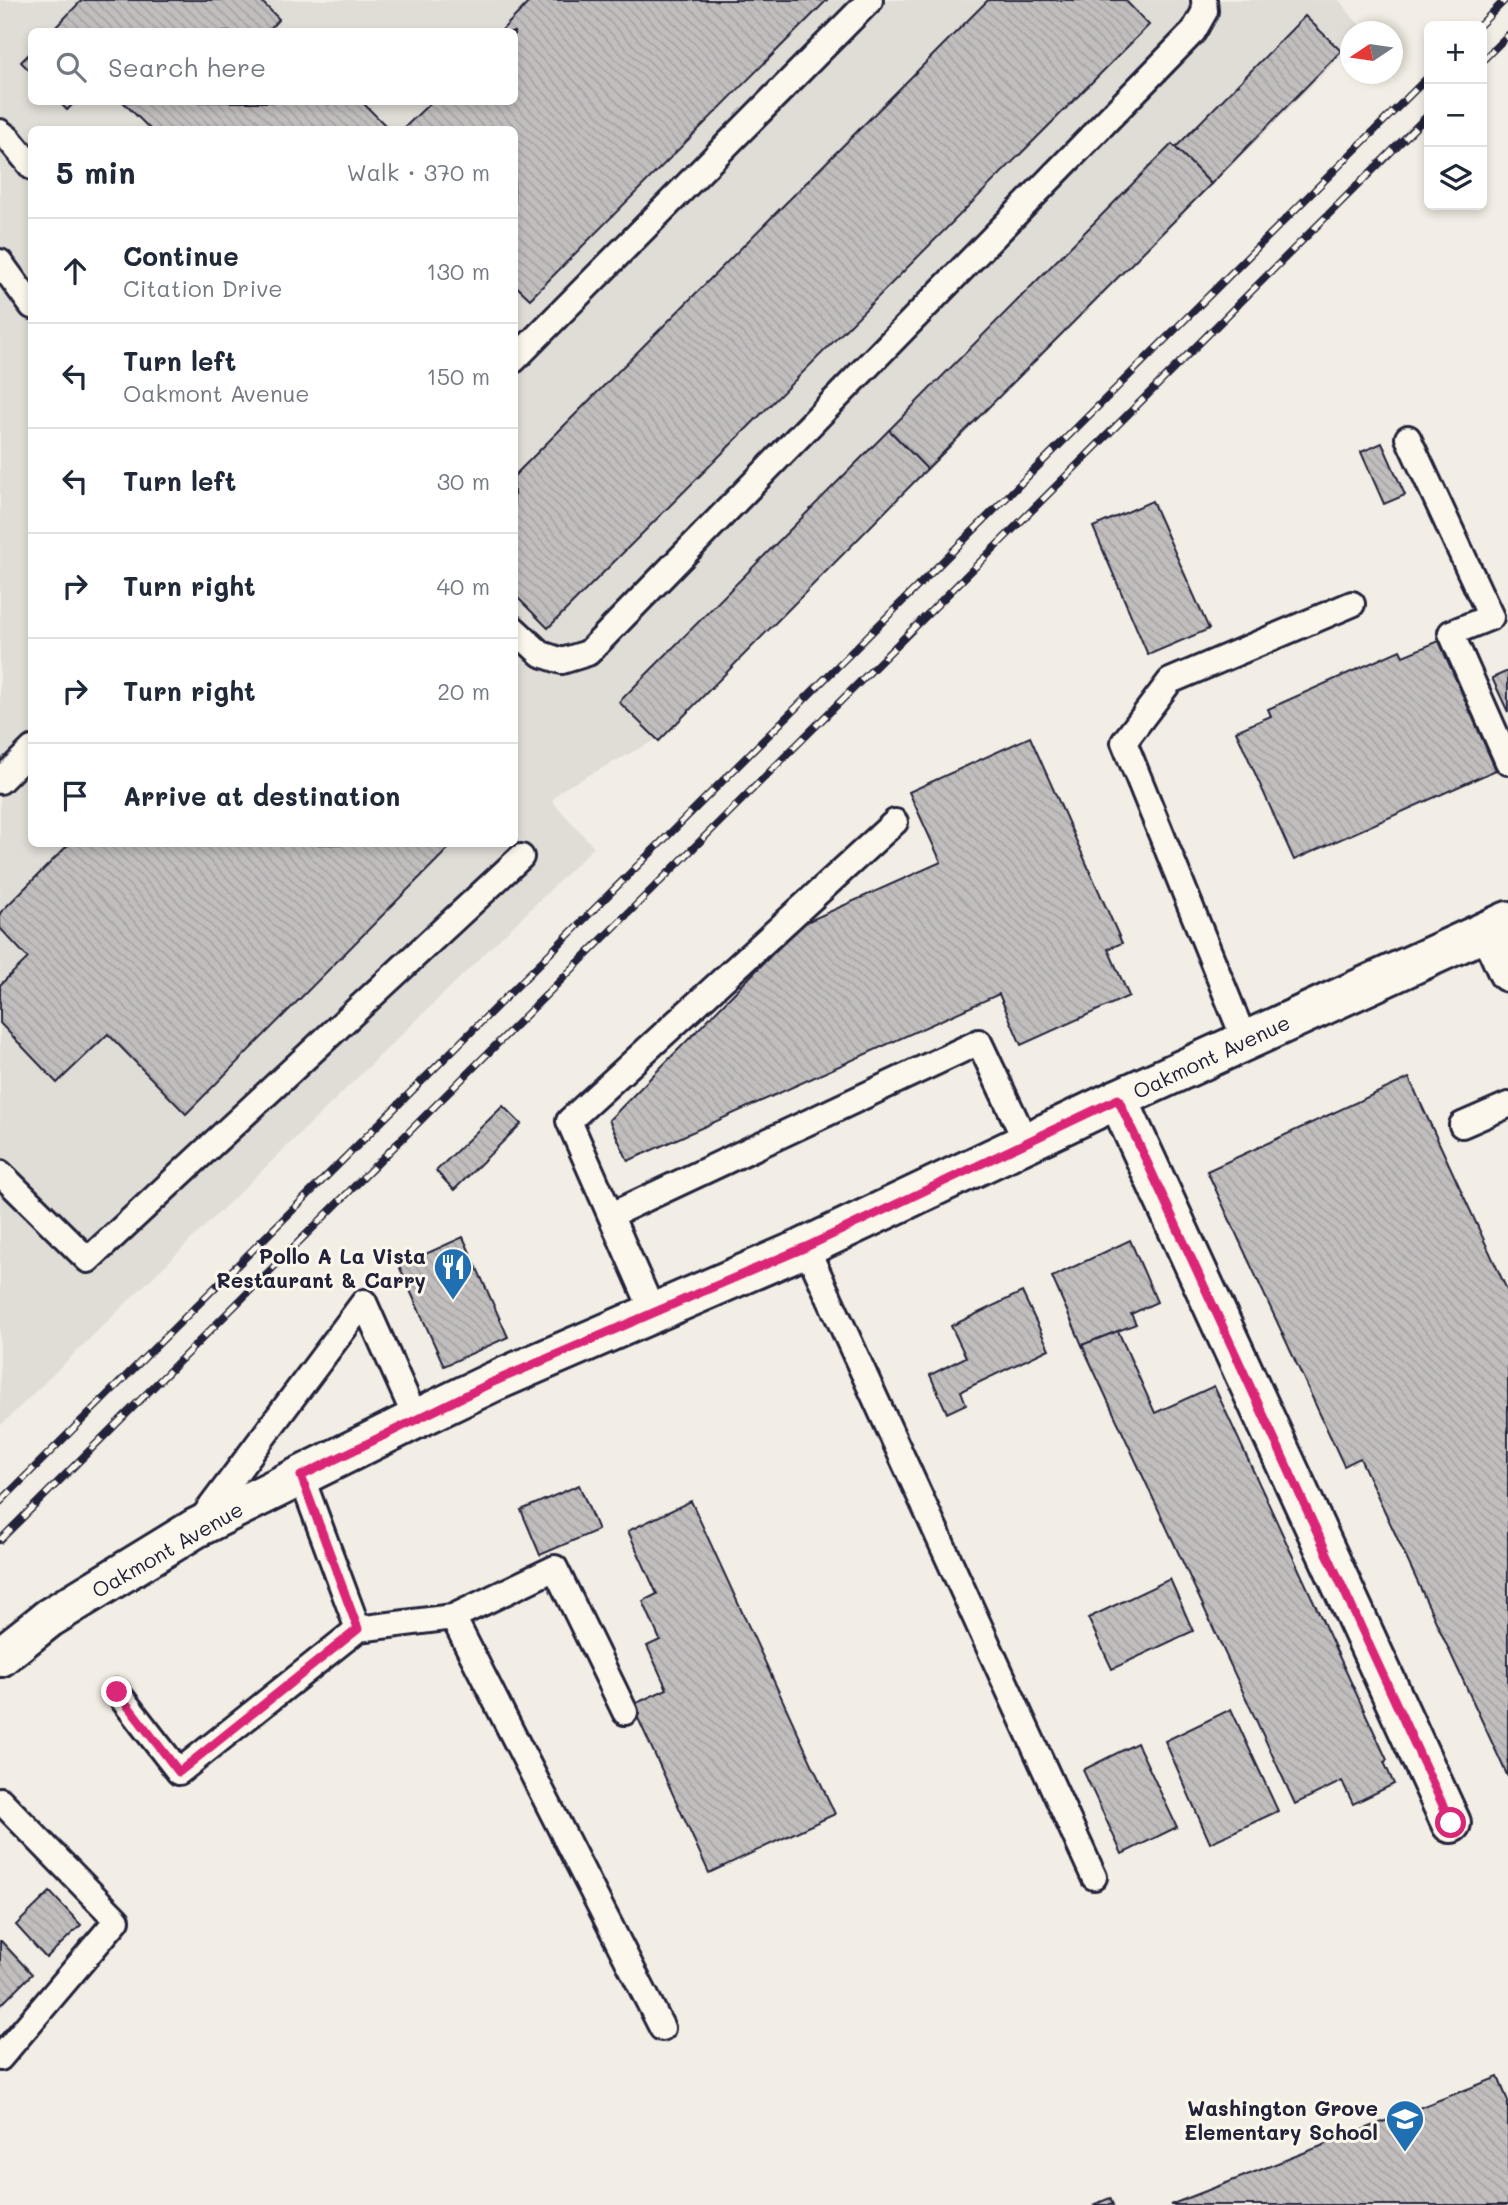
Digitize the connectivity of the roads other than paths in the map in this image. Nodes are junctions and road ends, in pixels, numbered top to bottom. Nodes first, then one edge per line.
1 (870, 0) edge
2 (1204, 0) edge
3 (0, 132) edge
4 (28, 162) edge
5 (0, 261) edge
6 (28, 300) edge
7 (518, 356) edge
8 (1408, 438) dead end
9 (1352, 604) dead end
10 (518, 633) edge
11 (28, 753) edge
12 (1508, 762) edge
13 (0, 781) edge
14 (895, 822) dead end
15 (521, 857) dead end
16 (1499, 925) edge
17 (1508, 972) edge
18 (1245, 1041) junction
19 (1118, 1099) junction
20 (1508, 1105) edge
21 (1462, 1125) dead end
22 (1026, 1142) junction
23 (0, 1173) edge
24 (611, 1215) junction
25 (806, 1247) junction
26 (653, 1312) junction
27 (416, 1419) junction
28 (301, 1476) junction
29 (195, 1528) junction
30 (453, 1617) junction
31 (358, 1629) junction
32 (0, 1657) edge
33 (117, 1692) dead end
34 (625, 1712) dead end
35 (0, 1800) edge
36 (1451, 1823) dead end
37 (1094, 1877) dead end
38 (662, 2028) dead end
39 (0, 2058) edge

1 - 7 lane
2 - 10 lane
3 - 4 lane
5 - 6 lane
8 - 12 lane
9 - 18 lane
11 - 13 lane
14 - 24 lane
15 - 23 lane
16 - 17 street, Oakmont Avenue
16 - 18 street, Oakmont Avenue
18 - 19 street, Oakmont Avenue
19 - 22 street, Oakmont Avenue
19 - 36 street
20 - 21 lane
22 - 24 lane
22 - 25 street, Oakmont Avenue
24 - 26 lane
25 - 26 street, Oakmont Avenue
25 - 37 lane
26 - 27 street, Oakmont Avenue
27 - 28 street, Oakmont Avenue
27 - 29 lane
28 - 29 street, Oakmont Avenue
28 - 31 lane
29 - 32 street, Oakmont Avenue
30 - 31 lane
30 - 34 lane
30 - 38 lane
31 - 33 lane
35 - 39 lane

